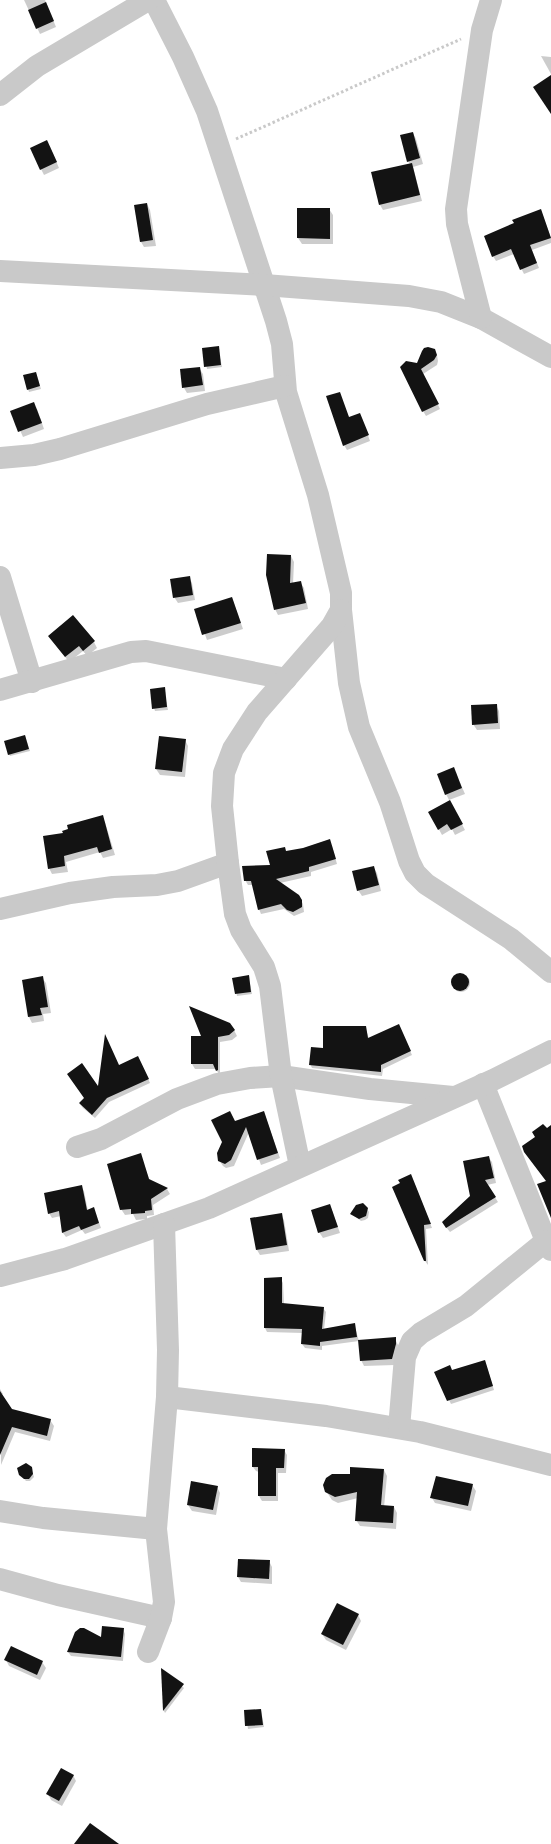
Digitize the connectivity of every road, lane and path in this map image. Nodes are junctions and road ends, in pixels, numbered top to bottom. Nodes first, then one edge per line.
1 (148, 0) edge
2 (154, 0) edge
3 (491, 0) edge
4 (482, 30) junction
5 (0, 95) edge
6 (219, 147) junction
7 (0, 271) edge
8 (264, 285) junction
9 (482, 318) junction
10 (547, 349) edge
11 (285, 386) junction
12 (0, 458) edge
13 (0, 577) edge
14 (341, 610) junction
15 (286, 679) junction
16 (32, 682) junction
17 (0, 690) edge
18 (228, 864) junction
19 (0, 909) edge
20 (551, 972) edge
21 (551, 1051) edge
22 (281, 1076) junction
23 (483, 1084) junction
24 (455, 1097) junction
25 (77, 1148) dead end
26 (300, 1166) junction
27 (164, 1224) junction
28 (548, 1246) edge
29 (0, 1276) edge
30 (167, 1398) junction
31 (399, 1428) junction
32 (551, 1465) edge
33 (0, 1511) edge
34 (156, 1529) junction
35 (0, 1580) edge
36 (161, 1618) junction
37 (148, 1652) dead end

1 - 5 street
2 - 6 street
3 - 4 street
4 - 6 path
4 - 9 street
6 - 8 street
7 - 8 street
8 - 9 street
8 - 11 street
9 - 10 street
11 - 12 street
11 - 14 street
13 - 16 street
14 - 15 street
14 - 20 street
15 - 16 street
15 - 18 street
16 - 17 street
18 - 19 street
18 - 22 street
21 - 23 street
22 - 24 street
22 - 25 street
22 - 26 street
23 - 24 street
23 - 28 street
24 - 26 street
26 - 27 street
27 - 29 street
27 - 30 street
28 - 31 street
30 - 31 street
30 - 34 street
31 - 32 street
33 - 34 street
34 - 36 street
35 - 36 street
36 - 37 street

